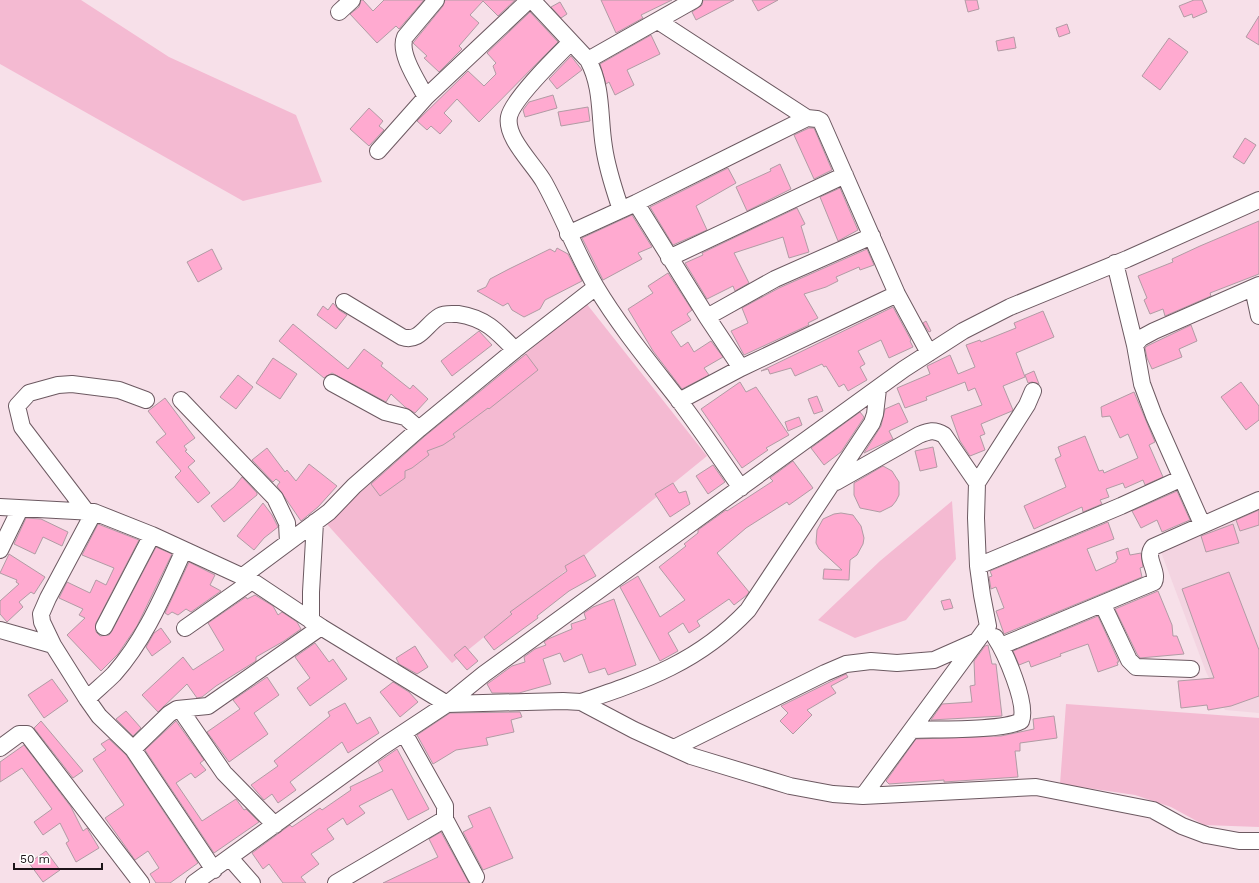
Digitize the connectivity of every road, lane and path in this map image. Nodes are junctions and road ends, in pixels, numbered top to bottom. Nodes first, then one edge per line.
1 (352, 0) edge
2 (436, 0) edge
3 (530, 0) edge
4 (694, 0) edge
5 (339, 12) dead end
6 (658, 21) junction
7 (570, 43) junction
8 (588, 60) junction
9 (426, 97) junction
10 (807, 118) junction
11 (378, 151) dead end
12 (845, 174) junction
13 (1259, 200) edge
14 (636, 203) junction
15 (621, 210) junction
16 (568, 234) junction
17 (872, 236) junction
18 (669, 258) junction
19 (1115, 263) junction
20 (596, 287) junction
21 (1256, 287) edge
22 (897, 294) junction
23 (344, 302) dead end
24 (1259, 316) edge
25 (707, 317) junction
26 (1135, 345) junction
27 (515, 350) junction
28 (929, 353) junction
29 (741, 368) junction
30 (332, 383) dead end
31 (878, 389) junction
32 (1033, 391) dead end
33 (146, 400) dead end
34 (181, 400) dead end
35 (679, 401) junction
36 (418, 429) junction
37 (1180, 479) junction
38 (977, 482) junction
39 (832, 484) junction
40 (741, 488) junction
41 (1259, 500) edge
42 (0, 507) edge
43 (20, 509) junction
44 (90, 511) junction
45 (315, 522) junction
46 (1202, 524) junction
47 (152, 535) junction
48 (288, 542) junction
49 (0, 550) edge
50 (184, 550) junction
51 (978, 566) junction
52 (248, 578) junction
53 (1103, 605) junction
54 (316, 624) junction
55 (988, 626) junction
56 (104, 627) dead end
57 (185, 628) dead end
58 (0, 630) edge
59 (977, 641) junction
60 (53, 645) junction
61 (1001, 646) junction
62 (1191, 669) dead end
63 (87, 699) junction
64 (581, 702) junction
65 (447, 704) junction
66 (180, 709) junction
67 (912, 730) junction
68 (404, 733) junction
69 (1, 745) edge
70 (674, 748) junction
71 (133, 749) junction
72 (863, 796) junction
73 (445, 819) junction
74 (275, 825) junction
75 (1259, 841) edge
76 (230, 858) junction
77 (214, 870) junction
78 (476, 877) dead end
79 (141, 883) edge
80 (194, 883) edge
81 (252, 883) edge
82 (336, 883) edge

1 - 5 street
2 - 9 street
3 - 7 street
3 - 9 street
4 - 6 street
6 - 8 street
6 - 10 street
7 - 8 street
7 - 16 street
8 - 15 street
9 - 11 street
10 - 12 street
10 - 14 street
12 - 17 street
12 - 18 street
13 - 19 street
14 - 15 street
14 - 18 street
15 - 16 street
16 - 20 street
17 - 22 street
17 - 25 street
18 - 25 street
19 - 26 street
19 - 28 street
20 - 27 street
20 - 35 street
21 - 24 street
21 - 26 street
22 - 28 street
22 - 29 street
23 - 27 street
25 - 29 street
26 - 37 street
27 - 36 street
28 - 31 street
29 - 35 street
30 - 36 street
31 - 39 street
31 - 40 street
32 - 38 street
33 - 44 street
34 - 48 street
35 - 40 street
36 - 45 street
37 - 46 street
37 - 51 street
38 - 39 street
38 - 51 street
39 - 64 street
40 - 65 street
41 - 46 street
42 - 43 street
43 - 44 street
43 - 49 street
44 - 47 street
44 - 60 street
45 - 48 street
45 - 54 street
46 - 53 street
47 - 50 street
47 - 56 street
48 - 52 street
50 - 52 street
50 - 63 street
51 - 55 street
52 - 54 street
52 - 57 street
53 - 61 street
53 - 62 street
54 - 65 street
54 - 66 street
55 - 59 street
55 - 61 street
58 - 60 street
59 - 67 street
59 - 70 street
60 - 63 street
61 - 67 street
63 - 71 street
64 - 65 street
64 - 70 street
65 - 68 street
66 - 71 street
66 - 74 street
67 - 72 street
68 - 73 street
68 - 74 street
69 - 79 street
70 - 72 street
71 - 77 street
72 - 75 street
73 - 78 street
73 - 82 street
74 - 76 street
76 - 77 street
76 - 81 street
77 - 80 street

